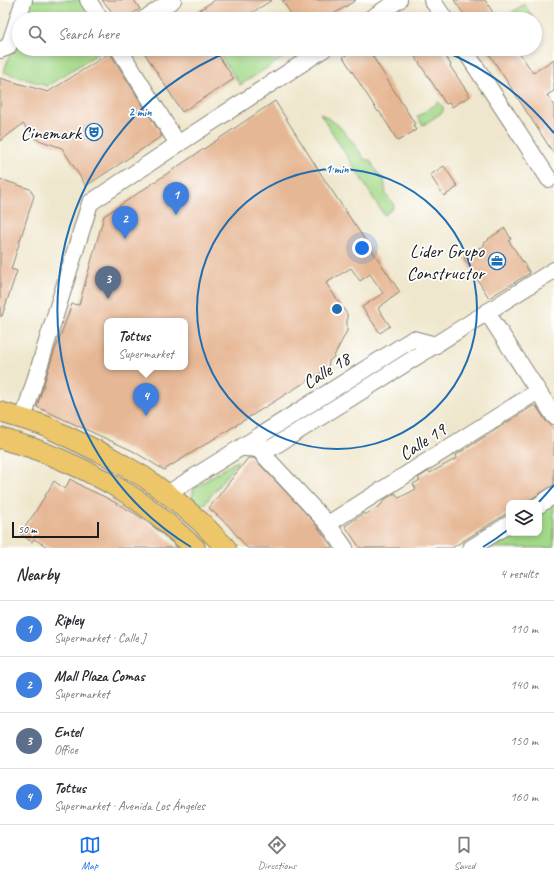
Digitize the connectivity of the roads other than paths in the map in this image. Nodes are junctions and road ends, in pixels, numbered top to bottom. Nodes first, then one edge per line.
1 (24, 0) edge
2 (88, 0) edge
3 (173, 0) edge
4 (399, 0) edge
5 (432, 0) edge
6 (20, 12) edge
7 (96, 12) edge
8 (155, 12) edge
9 (381, 12) edge
10 (440, 12) edge
11 (12, 37) edge
12 (0, 50) edge
13 (123, 56) edge
14 (313, 56) edge
15 (469, 56) edge
16 (178, 144) junction
17 (549, 179) dead end
18 (554, 270) edge
19 (487, 312) junction
20 (436, 345) junction
21 (538, 391) junction
22 (0, 412) edge
23 (554, 416) edge
24 (23, 419) junction
25 (43, 425) junction
26 (0, 438) edge
27 (241, 448) junction
28 (35, 449) junction
29 (259, 450) junction
30 (167, 494) junction
31 (554, 495) edge
32 (542, 503) edge
33 (328, 524) junction
34 (506, 526) edge
35 (195, 548) edge
36 (226, 548) edge
37 (345, 548) edge
38 (471, 548) edge

1 - 6 street
2 - 7 street
3 - 8 street
4 - 9 street
5 - 10 street
11 - 12 street
13 - 16 street
14 - 16 street
15 - 17 street
16 - 24 street
18 - 19 street, Calle 18
19 - 20 street, Calle 18
19 - 21 street
20 - 27 street, Calle 18
20 - 29 street, Calle 18
21 - 23 street
21 - 33 street, Calle 19
22 - 24 main road
24 - 25 main road
25 - 28 main road
25 - 30 main road
26 - 28 main road
27 - 29 street, Calle 18
27 - 30 street, Calle 18
28 - 35 main road
29 - 33 street
30 - 36 main road
31 - 32 street
33 - 37 street
34 - 38 street

